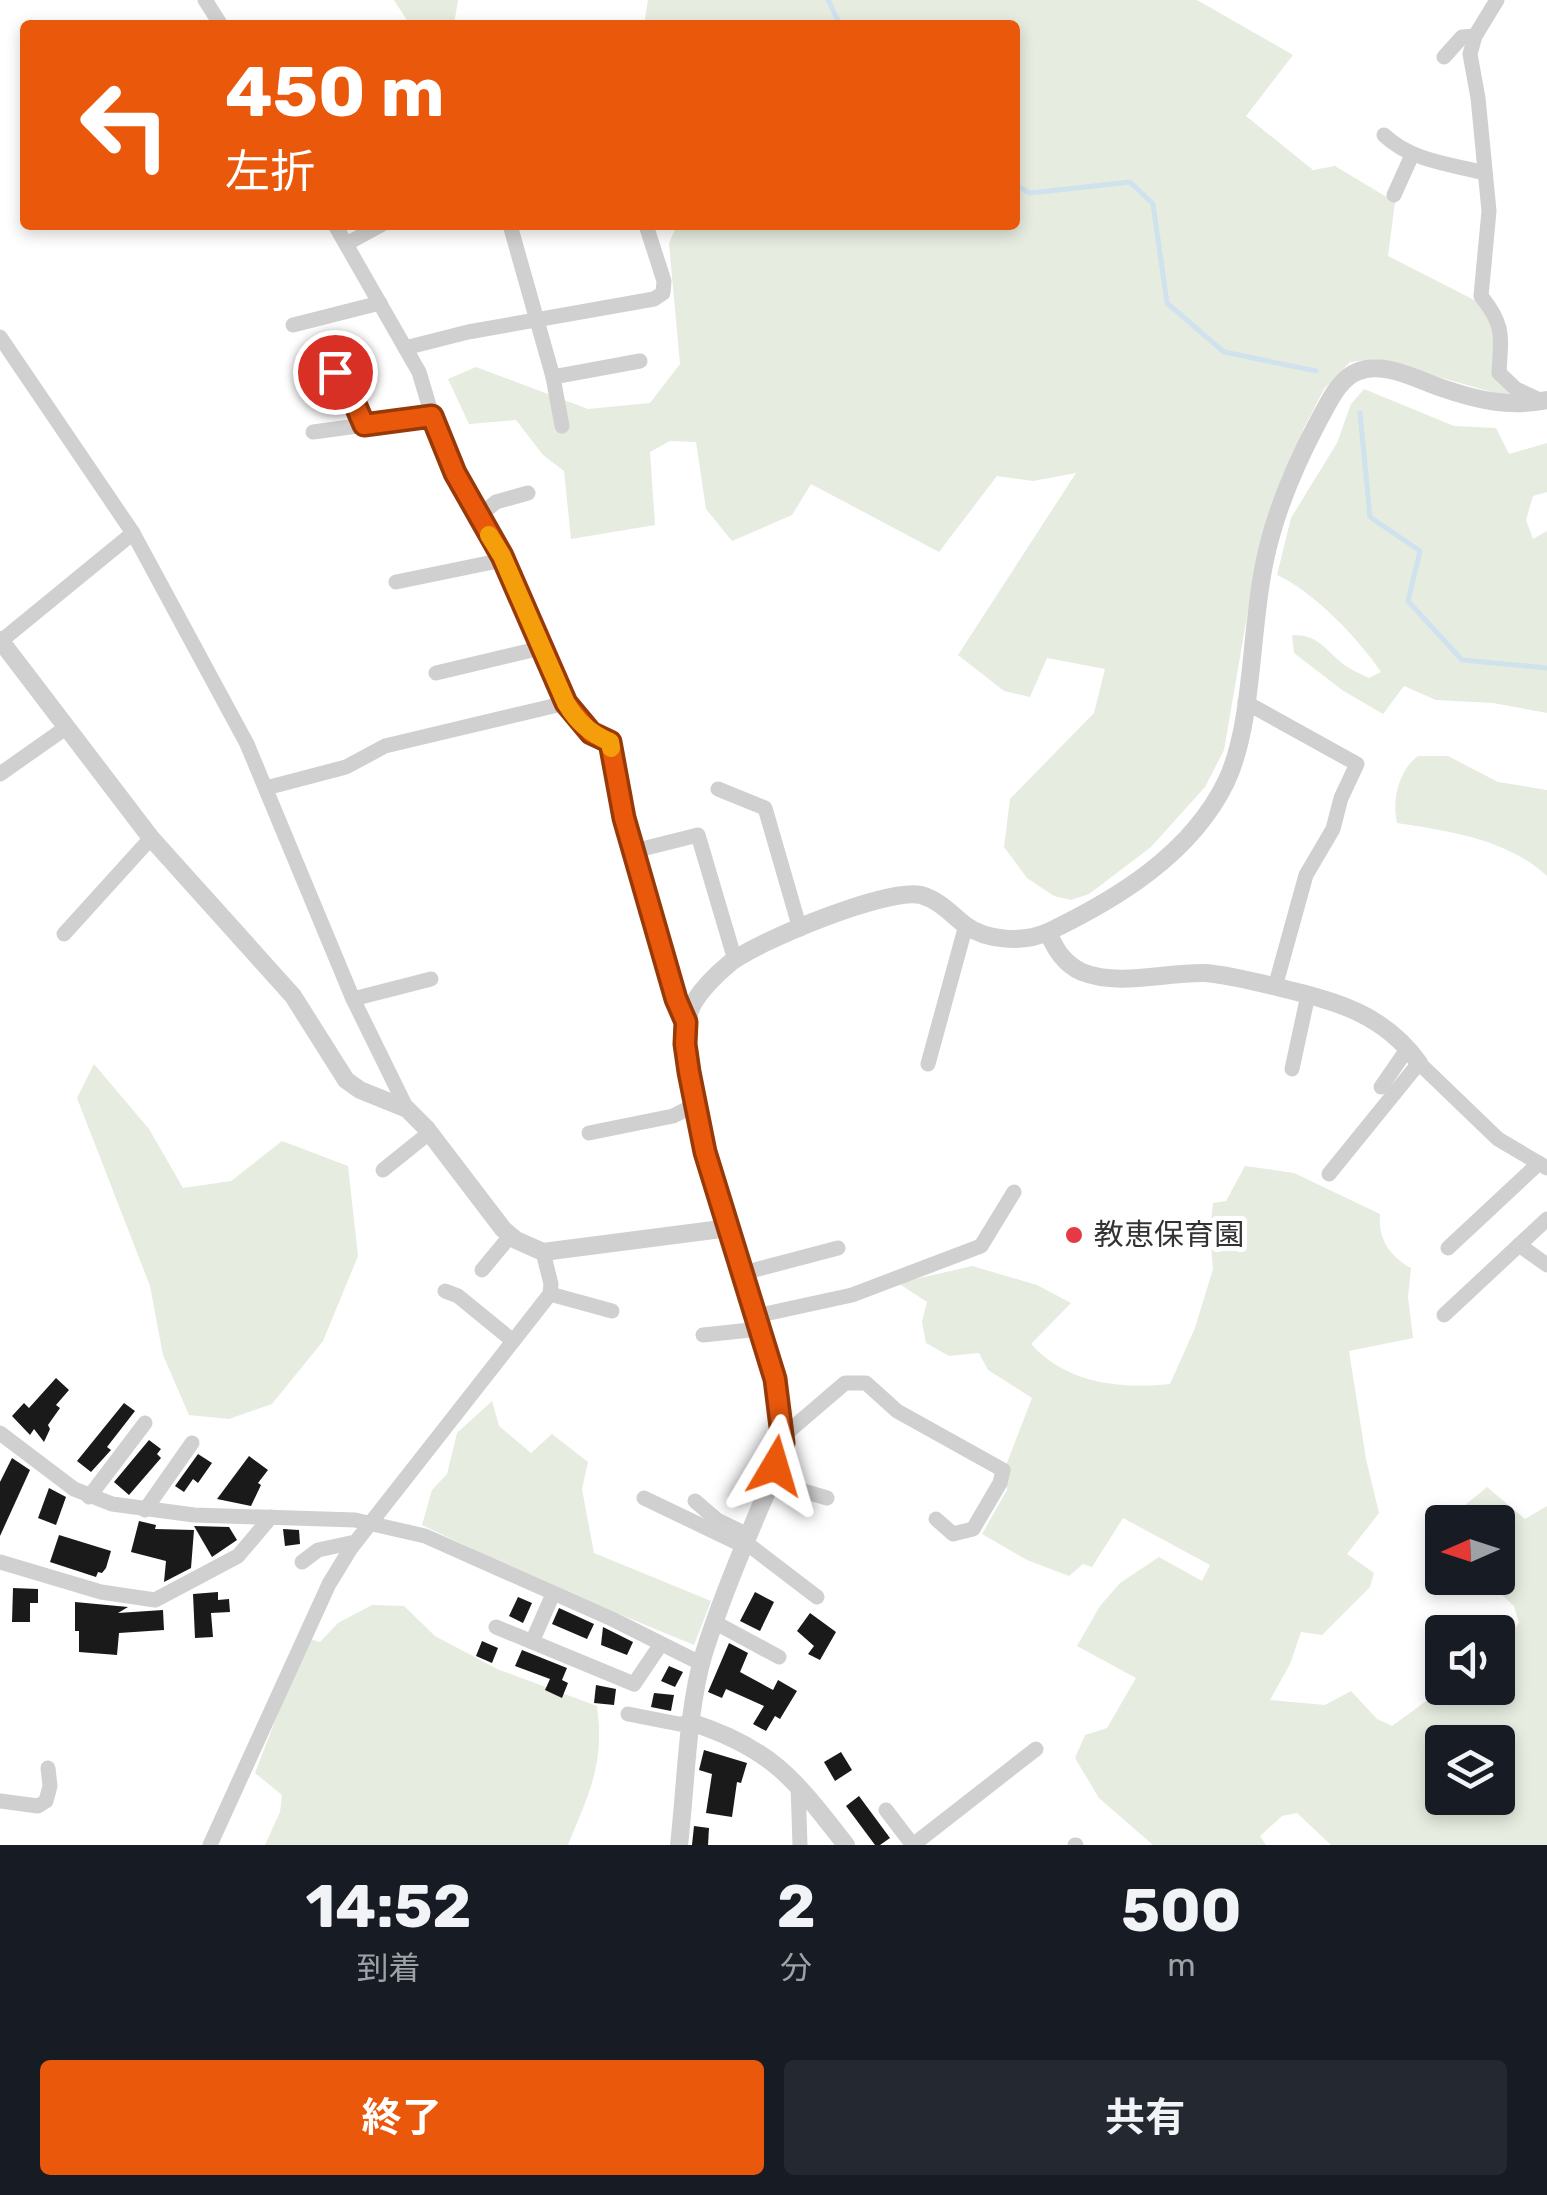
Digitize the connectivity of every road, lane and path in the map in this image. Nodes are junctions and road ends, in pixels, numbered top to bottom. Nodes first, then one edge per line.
1 (1497, 0) edge
2 (1475, 36) junction
3 (1444, 56) dead end
4 (1384, 135) dead end
5 (1412, 155) junction
6 (1485, 172) junction
7 (1394, 196) dead end
8 (338, 230) edge
9 (372, 230) edge
10 (511, 230) edge
11 (648, 230) edge
12 (346, 244) junction
13 (380, 303) junction
14 (538, 321) junction
15 (292, 325) dead end
16 (0, 337) edge
17 (405, 348) junction
18 (640, 362) dead end
19 (335, 372) dead end
20 (554, 377) junction
21 (1545, 400) edge
22 (432, 416) junction
23 (364, 425) junction
24 (562, 426) dead end
25 (313, 432) dead end
26 (528, 492) dead end
27 (478, 516) junction
28 (133, 533) junction
29 (503, 560) junction
30 (396, 582) dead end
31 (0, 640) edge
32 (541, 648) junction
33 (436, 673) dead end
34 (1245, 702) junction
35 (566, 703) junction
36 (67, 727) junction
37 (0, 774) edge
38 (266, 788) junction
39 (718, 789) dead end
40 (151, 838) junction
41 (634, 851) junction
42 (966, 925) junction
43 (800, 929) junction
44 (1048, 932) junction
45 (64, 934) dead end
46 (735, 960) junction
47 (431, 980) dead end
48 (1275, 987) junction
49 (1308, 994) junction
50 (354, 999) junction
51 (686, 1022) junction
52 (1413, 1055) junction
53 (928, 1064) dead end
54 (1292, 1069) dead end
55 (1381, 1087) dead end
56 (695, 1104) junction
57 (407, 1109) junction
58 (429, 1133) junction
59 (588, 1133) dead end
60 (1543, 1165) edge
61 (383, 1170) dead end
62 (1329, 1174) dead end
63 (1014, 1192) dead end
64 (1547, 1219) edge
65 (729, 1228) junction
66 (511, 1235) junction
67 (1519, 1245) junction
68 (838, 1248) dead end
69 (1448, 1248) dead end
70 (544, 1252) junction
71 (1547, 1265) edge
72 (482, 1270) dead end
73 (743, 1273) junction
74 (446, 1292) dead end
75 (550, 1294) junction
76 (612, 1311) dead end
77 (1444, 1316) dead end
78 (758, 1323) junction
79 (703, 1334) dead end
80 (514, 1341) junction
81 (145, 1423) dead end
82 (0, 1434) edge
83 (782, 1437) junction
84 (192, 1443) dead end
85 (770, 1481) junction
86 (90, 1497) junction
87 (644, 1498) dead end
88 (827, 1498) dead end
89 (695, 1501) dead end
90 (144, 1510) junction
91 (270, 1517) junction
92 (936, 1519) dead end
93 (369, 1522) junction
94 (746, 1541) junction
95 (355, 1542) junction
96 (0, 1562) edge
97 (302, 1562) dead end
98 (553, 1594) junction
99 (817, 1598) dead end
100 (716, 1623) junction
101 (496, 1626) dead end
102 (532, 1642) junction
103 (661, 1644) junction
104 (779, 1658) dead end
105 (702, 1664) junction
106 (628, 1714) dead end
107 (693, 1723) junction
108 (1036, 1749) dead end
109 (48, 1768) dead end
110 (798, 1785) junction
111 (0, 1801) edge
112 (886, 1810) dead end
113 (913, 1844) edge
114 (210, 1845) edge
115 (679, 1845) edge
116 (800, 1845) edge
117 (846, 1845) edge

1 - 2 street
2 - 3 street
2 - 6 street
4 - 5 street
5 - 6 street
5 - 7 street
6 - 21 street
8 - 12 street
9 - 12 street
10 - 14 street
11 - 14 street
12 - 13 street
13 - 15 street
13 - 17 street
14 - 17 street
14 - 20 street
16 - 28 street
17 - 22 street
18 - 20 street
19 - 23 street
20 - 24 street
21 - 34 street
22 - 23 street
22 - 27 street
23 - 25 street
26 - 27 street
27 - 29 street
28 - 31 street
28 - 38 street
29 - 30 street
29 - 32 street
31 - 36 street
32 - 33 street
32 - 35 street
34 - 44 street
34 - 48 street
35 - 38 street
35 - 41 street
36 - 37 street
36 - 40 street
38 - 50 street
39 - 43 street
40 - 45 street
40 - 57 street
41 - 46 street
41 - 51 street
42 - 43 street
42 - 44 street
42 - 53 street
43 - 46 street
44 - 48 street
46 - 51 street
47 - 50 street
48 - 49 street
49 - 52 street
49 - 54 street
50 - 57 street
51 - 56 street
52 - 55 street
52 - 60 street
52 - 62 street
56 - 59 street
56 - 65 street
57 - 58 street
58 - 61 street
58 - 66 street
60 - 69 street
63 - 78 street
64 - 67 street
65 - 70 street
65 - 73 street
66 - 70 street
66 - 72 street
67 - 71 street
67 - 77 street
68 - 73 street
70 - 75 street
73 - 78 street
74 - 80 street
75 - 76 street
75 - 80 street
78 - 79 street
78 - 83 street
80 - 93 street
81 - 86 street
82 - 86 street
83 - 85 street
83 - 92 street
84 - 90 street
85 - 88 street
85 - 94 street
86 - 90 street
87 - 94 street
89 - 94 street
90 - 91 street
91 - 93 street
91 - 96 street
93 - 95 street
93 - 98 street
94 - 99 street
94 - 100 street
95 - 97 street
95 - 114 street
98 - 102 street
98 - 103 street
100 - 104 street
100 - 105 street
101 - 102 street
102 - 103 street
103 - 105 street
105 - 107 street
106 - 107 street
107 - 110 street
107 - 115 street
108 - 113 street
109 - 111 street
110 - 116 street
110 - 117 street
112 - 113 street

